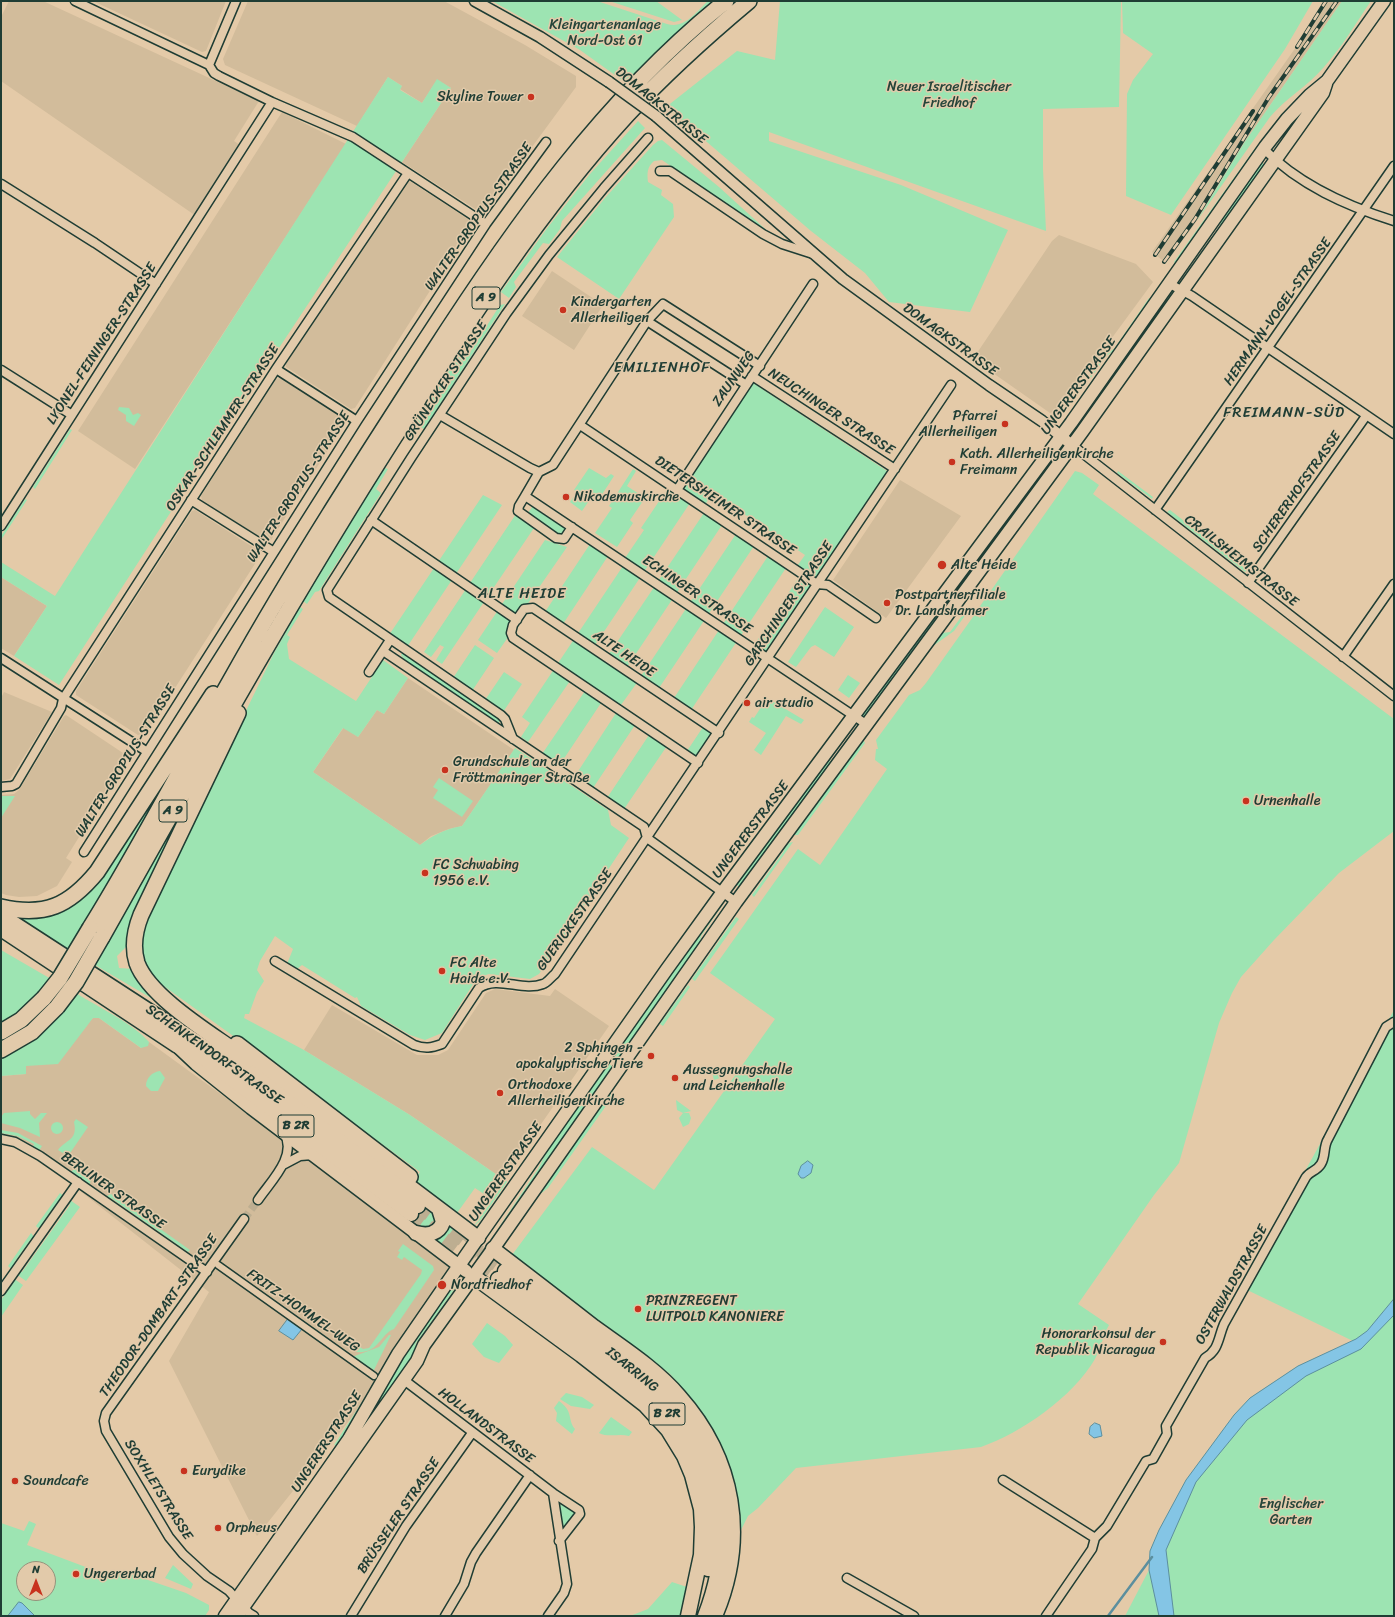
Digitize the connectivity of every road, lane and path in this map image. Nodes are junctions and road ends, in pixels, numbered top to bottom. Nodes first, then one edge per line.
1 (76, 1) edge
2 (236, 1) edge
3 (475, 1) edge
4 (726, 1) edge
5 (749, 1) edge
6 (1384, 1) edge
7 (209, 65) junction
8 (1327, 81) junction
9 (627, 94) junction
10 (272, 102) junction
11 (648, 138) dead end
12 (546, 142) dead end
13 (1264, 149) junction
14 (1276, 162) junction
15 (1394, 166) edge
16 (660, 170) dead end
17 (408, 173) junction
18 (1, 184) edge
19 (1364, 211) junction
20 (1394, 221) edge
21 (486, 224) junction
22 (814, 254) junction
23 (156, 284) junction
24 (813, 284) dead end
25 (1170, 284) junction
26 (1182, 290) junction
27 (648, 321) junction
28 (1269, 348) junction
29 (760, 366) junction
30 (276, 369) junction
31 (1, 370) edge
32 (752, 376) junction
33 (745, 384) junction
34 (952, 385) dead end
35 (72, 415) junction
36 (440, 415) junction
37 (1366, 416) junction
38 (357, 421) junction
39 (580, 424) junction
40 (1394, 434) edge
41 (1061, 437) junction
42 (1072, 445) junction
43 (895, 469) junction
44 (539, 472) junction
45 (677, 490) junction
46 (526, 496) junction
47 (191, 500) junction
48 (1155, 510) junction
49 (371, 520) junction
50 (1, 526) edge
51 (572, 527) junction
52 (274, 552) junction
53 (1248, 583) junction
54 (817, 584) junction
55 (1394, 584) edge
56 (876, 618) dead end
57 (517, 620) junction
58 (390, 640) junction
59 (383, 652) junction
60 (1343, 657) junction
61 (1, 658) edge
62 (768, 658) junction
63 (369, 672) dead end
64 (239, 680) junction
65 (1394, 696) edge
66 (63, 699) junction
67 (855, 716) junction
68 (866, 724) junction
69 (719, 733) junction
70 (513, 739) junction
71 (146, 751) junction
72 (698, 763) junction
73 (1, 787) edge
74 (647, 838) junction
75 (84, 852) dead end
76 (722, 893) junction
77 (736, 902) junction
78 (1, 907) edge
79 (1, 914) edge
80 (1, 929) edge
81 (275, 961) dead end
82 (94, 974) junction
83 (156, 988) junction
84 (1394, 1022) edge
85 (1, 1032) edge
86 (176, 1045) junction
87 (1, 1050) edge
88 (245, 1062) junction
89 (284, 1133) junction
90 (1, 1139) edge
91 (314, 1156) junction
92 (282, 1165) junction
93 (410, 1177) dead end
94 (78, 1182) junction
95 (258, 1200) tunnel mouth
96 (439, 1209) junction
97 (244, 1219) tunnel mouth
98 (416, 1233) junction
99 (478, 1238) junction
100 (493, 1249) junction
101 (218, 1265) dead end
102 (460, 1266) junction
103 (206, 1272) junction
104 (474, 1276) junction
105 (1, 1291) edge
106 (374, 1376) dead end
107 (404, 1380) junction
108 (106, 1431) joint
109 (472, 1433) junction
110 (530, 1475) junction
111 (1003, 1480) dead end
112 (553, 1493) junction
113 (1095, 1538) junction
114 (559, 1541) junction
115 (847, 1578) dead end
116 (239, 1608) edge
117 (225, 1616) edge
118 (254, 1616) edge
119 (351, 1616) edge
120 (445, 1616) edge
121 (548, 1616) edge
122 (688, 1616) edge
123 (692, 1616) edge
124 (705, 1616) edge
125 (715, 1616) edge
126 (914, 1616) edge
127 (1046, 1616) edge

1 - 7 street
2 - 7 street
3 - 9 street, DOMAGKSTRASSE, bridge
4 - 9 highway, A 9
5 - 64 highway, A 9
6 - 8 main road, UNGERERSTRASSE
7 - 10 street
8 - 13 main road, UNGERERSTRASSE
8 - 14 main road, UNGERERSTRASSE
9 - 22 street, DOMAGKSTRASSE, bridge
9 - 64 highway, A 9
10 - 17 street
10 - 23 street, LYONEL-FEININGER-STRASSE
11 - 36 street, GRÜNECKER STRASSE
12 - 21 street, WALTER-GROPIUS-STRASSE
13 - 14 street
13 - 25 main road, UNGERERSTRASSE
14 - 19 street
14 - 26 main road, UNGERERSTRASSE
15 - 19 street, HERMANN-VOGEL-STRASSE
16 - 22 street, DOMAGKSTRASSE
17 - 21 street
17 - 30 street, OSKAR-SCHLEMMER-STRASSE
18 - 23 street
19 - 20 street
19 - 28 street, HERMANN-VOGEL-STRASSE
21 - 38 street, WALTER-GROPIUS-STRASSE
22 - 41 street, DOMAGKSTRASSE
23 - 35 street, LYONEL-FEININGER-STRASSE
24 - 29 street, ZAUNWEG
25 - 26 street
25 - 41 main road, UNGERERSTRASSE
26 - 28 street
26 - 42 main road, UNGERERSTRASSE
27 - 29 street
27 - 33 street
27 - 39 street
28 - 37 street
28 - 48 street, HERMANN-VOGEL-STRASSE
29 - 32 street, ZAUNWEG
30 - 38 street
30 - 47 street, OSKAR-SCHLEMMER-STRASSE
31 - 35 street
32 - 33 street, ZAUNWEG
32 - 43 street, NEUCHINGER STRASSE
33 - 45 street, ZAUNWEG
34 - 43 street, GARCHINGER STRASSE
35 - 50 street, LYONEL-FEININGER-STRASSE
36 - 44 street
36 - 49 street, GRÜNECKER STRASSE
37 - 40 street
37 - 53 street, SCHERERHOFSTRASSE
38 - 52 street, WALTER-GROPIUS-STRASSE
39 - 44 street
39 - 45 street, DIETERSHEIMER STRASSE
41 - 42 street, DOMAGKSTRASSE
41 - 67 main road, UNGERERSTRASSE
42 - 48 street, CRAILSHEIMSTRASSE
42 - 68 main road, UNGERERSTRASSE
43 - 54 street, GARCHINGER STRASSE
44 - 46 street
45 - 54 street, DIETERSHEIMER STRASSE
46 - 51 street, ECHINGER STRASSE
46 - 51 street
47 - 52 street
47 - 66 street, OSKAR-SCHLEMMER-STRASSE
48 - 53 street, CRAILSHEIMSTRASSE
49 - 57 street
49 - 58 street, GRÜNECKER STRASSE
51 - 62 street, ECHINGER STRASSE
52 - 71 street, WALTER-GROPIUS-STRASSE
53 - 60 street, CRAILSHEIMSTRASSE
54 - 56 street, DIETERSHEIMER STRASSE
54 - 62 street, GARCHINGER STRASSE
55 - 60 street
57 - 69 street, ALTE HEIDE
57 - 72 street
58 - 59 street
58 - 70 street
59 - 63 street
59 - 70 street
60 - 65 street, CRAILSHEIMSTRASSE
61 - 66 street
62 - 67 street, ECHINGER STRASSE
62 - 69 street, GARCHINGER STRASSE
64 - 78 highway, A 9
64 - 83 highway
64 - 85 highway, bridge
64 - 87 highway, A 9, bridge
66 - 71 street
66 - 73 street, OSKAR-SCHLEMMER-STRASSE
67 - 68 street, ECHINGER STRASSE
67 - 76 main road, UNGERERSTRASSE
68 - 77 main road, UNGERERSTRASSE
69 - 72 street, GARCHINGER STRASSE
70 - 74 street
71 - 75 street, WALTER-GROPIUS-STRASSE
72 - 74 street, GARCHINGER STRASSE
74 - 76 street
74 - 81 street, GUERICKESTRASSE
76 - 77 street
76 - 99 main road, UNGERERSTRASSE
77 - 100 main road, UNGERERSTRASSE
79 - 82 highway, SCHENKENDORFSTRASSE / B 2R
80 - 86 highway, SCHENKENDORFSTRASSE / B 2R
82 - 86 highway, SCHENKENDORFSTRASSE / B 2R
82 - 88 highway
83 - 88 highway
83 - 93 highway
84 - 113 street, OSTERWALDSTRASSE
86 - 89 main road
88 - 96 highway
89 - 91 main road
89 - 92 street
90 - 94 street, BERLINER STRASSE
91 - 92 street
91 - 98 main road
92 - 95 street
94 - 103 street, BERLINER STRASSE
94 - 105 street
96 - 98 highway
96 - 99 highway
97 - 103 street, THEODOR-DOMBART-STRASSE
98 - 102 main road
99 - 100 main road
99 - 102 main road, UNGERERSTRASSE
100 - 104 main road, UNGERERSTRASSE
100 - 125 highway
101 - 106 street, FRITZ-HOMMEL-WEG
102 - 104 main road
102 - 116 main road, UNGERERSTRASSE
103 - 108 street, THEODOR-DOMBART-STRASSE
104 - 107 main road, UNGERERSTRASSE
104 - 122 highway
107 - 109 street, HOLLANDSTRASSE
107 - 116 main road, UNGERERSTRASSE
108 - 116 street, SOXHLETSTRASSE
109 - 110 street, HOLLANDSTRASSE
109 - 119 street, BRÜSSELER STRASSE
110 - 112 street, HOLLANDSTRASSE
110 - 120 street
111 - 113 street
112 - 114 street
112 - 114 street, HOLLANDSTRASSE
113 - 127 street, OSTERWALDSTRASSE
114 - 121 street
115 - 126 street
116 - 117 main road, UNGERERSTRASSE
116 - 118 street, SOXHLETSTRASSE
123 - 124 highway, ISARRING / B 2R

